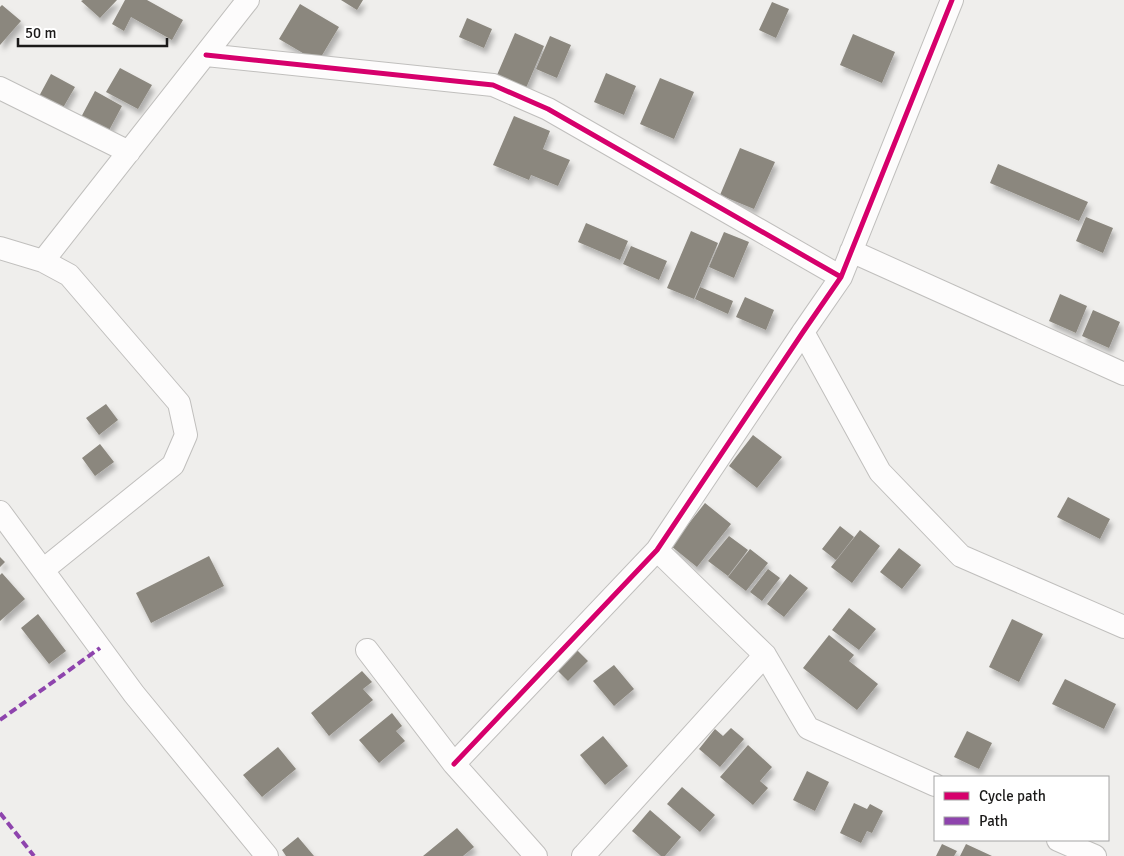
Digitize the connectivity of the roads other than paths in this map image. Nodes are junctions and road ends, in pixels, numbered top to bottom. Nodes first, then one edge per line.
1 (248, 0) edge
2 (952, 0) edge
3 (206, 55) junction
4 (0, 88) edge
5 (129, 152) junction
6 (0, 248) edge
7 (851, 251) junction
8 (43, 260) junction
9 (841, 277) junction
10 (803, 332) junction
11 (1124, 374) edge
12 (0, 512) edge
13 (657, 550) junction
14 (43, 570) junction
15 (1124, 627) edge
16 (367, 650) dead end
17 (765, 655) junction
18 (454, 764) junction
19 (934, 785) edge
20 (1060, 841) edge
21 (267, 856) edge
22 (536, 856) edge
23 (582, 856) edge
24 (1094, 856) edge

1 - 3 street
2 - 7 street
3 - 5 street
3 - 9 street
4 - 5 street
5 - 8 street
6 - 8 street
7 - 9 street
7 - 11 street
8 - 14 street
9 - 10 street
10 - 13 street
10 - 15 street
12 - 14 street
13 - 17 street
13 - 18 street
14 - 21 street
16 - 18 street
17 - 19 street
17 - 23 street
18 - 22 street
20 - 24 street

